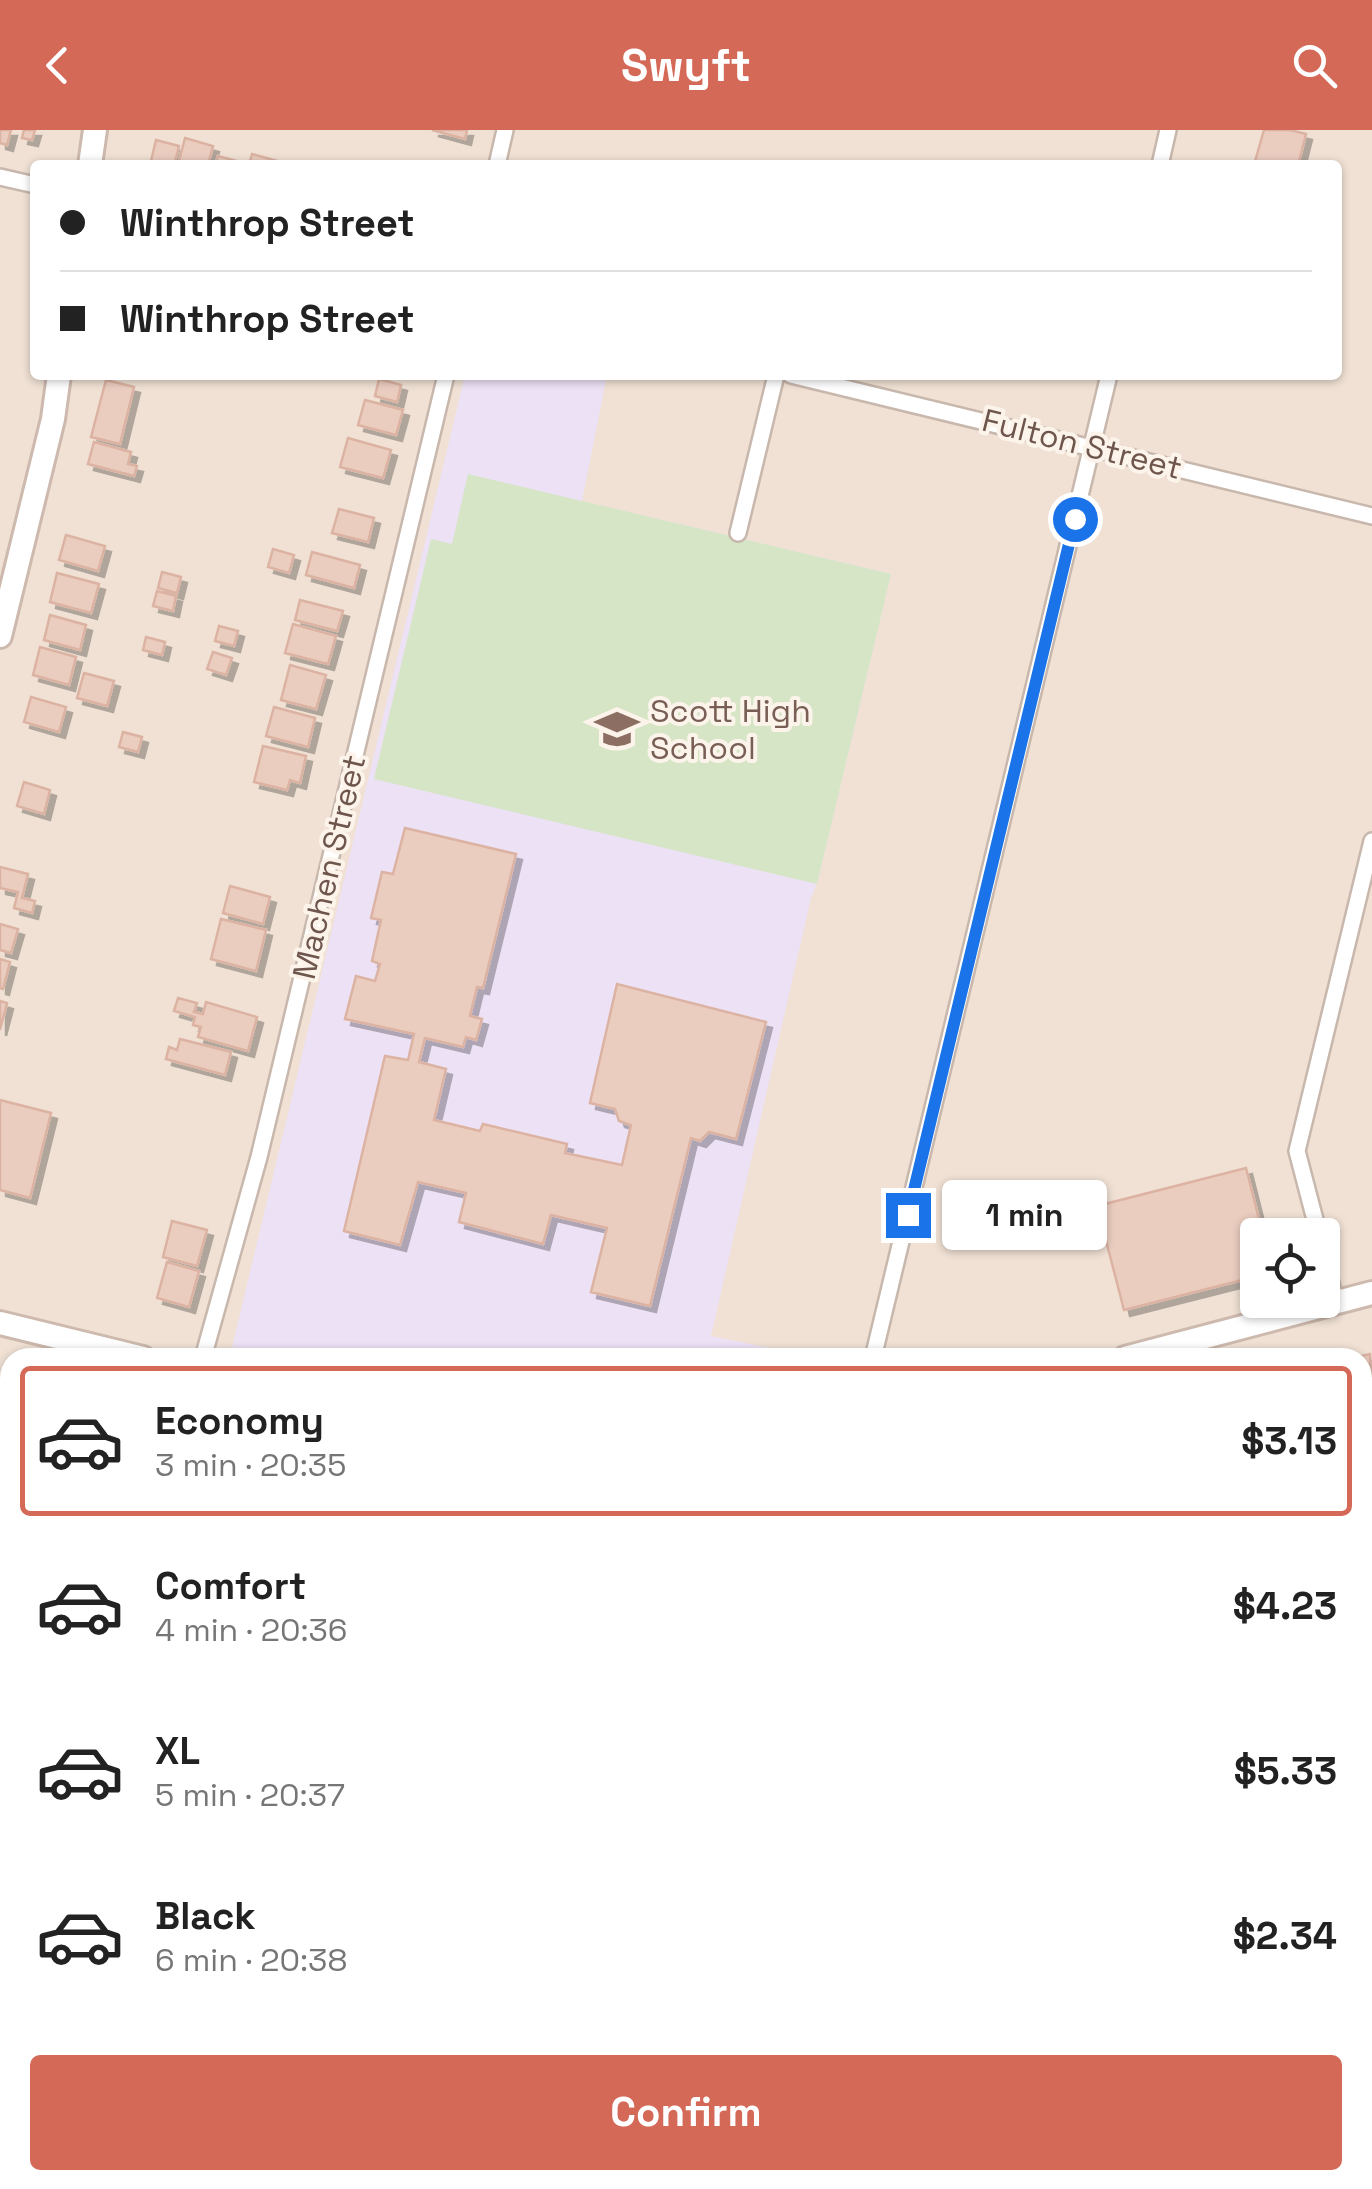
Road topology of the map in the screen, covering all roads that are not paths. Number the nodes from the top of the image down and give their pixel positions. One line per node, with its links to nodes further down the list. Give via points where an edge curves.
1 (96, 130): 4 (street)
2 (505, 130): 5 (street)
3 (1168, 130): 6 (street)
4 (91, 160)
5 (498, 160)
6 (1161, 160)
7 (0, 177): 8 (street)
8 (30, 185)
9 (58, 380): 17 (street)
10 (445, 380): 25 (street, Machen Street, via 259,1157)
11 (775, 380): 16 (street)
12 (812, 380): 14 (street, Fulton Street)
13 (1109, 380): 14 (street)
14 (1092, 446): 15 (street, Fulton Street); 26 (street)
15 (1372, 516)
16 (738, 533)
17 (0, 636)
18 (1372, 841): 19 (street, via 1297,1151)
19 (1315, 1218)
20 (1372, 1293): 21 (street)
21 (1340, 1301)
22 (1276, 1318): 27 (street)
23 (0, 1322): 24 (street)
24 (103, 1348)
25 (206, 1348)
26 (875, 1348)
27 (1163, 1348)

